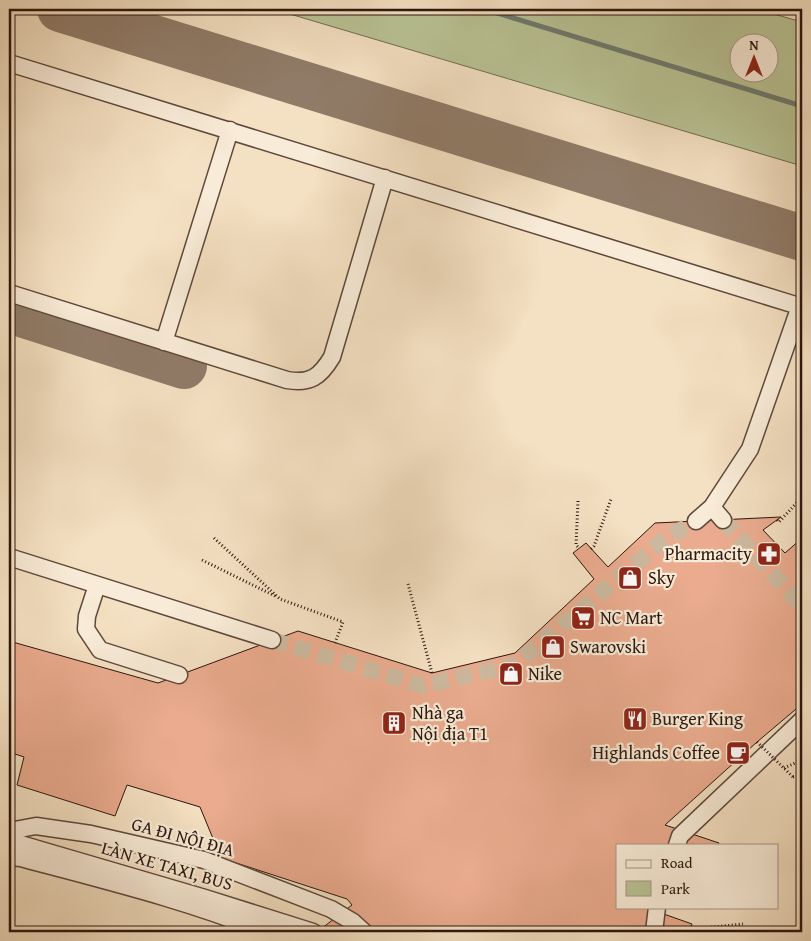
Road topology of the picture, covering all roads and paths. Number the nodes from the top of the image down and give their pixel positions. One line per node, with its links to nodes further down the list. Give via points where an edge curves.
1 (9, 63): 2 (lane)
2 (230, 130): 3 (lane); 6 (lane)
3 (385, 178): 5 (lane); 6 (lane, via 332,357 325,370 313,379 301,382 287,380)
4 (9, 293): 6 (lane)
5 (801, 307): 10 (lane, via 750,449)
6 (164, 342)
7 (802, 497): 12 (path, via 779,522)
8 (610, 499): 16 (path)
9 (578, 501): 15 (path, via 576,546)
10 (712, 507): 11 (lane); 13 (lane)
11 (723, 520)
12 (777, 520)
13 (696, 521)
14 (214, 538): 21 (path)
15 (579, 548)
16 (591, 549)
17 (9, 557): 20 (lane)
18 (202, 560): 21 (path)
19 (408, 584): 24 (path)
20 (97, 585): 22 (lane); 25 (lane, via 86,629 100,650)
21 (280, 598): 23 (path, via 343,622)
22 (272, 640)
23 (335, 643)
24 (432, 673)
25 (179, 675)
26 (802, 720): 33 (lane, via 680,836)
27 (757, 742): 29 (path, bridge)
28 (802, 760): 29 (path)
29 (784, 768): 30 (path, bridge, via 794,777)
30 (802, 774)
31 (9, 831): 40 (lane, GA ĐI NỘI ĐỊA, via 36,826 91,834 204,860 331,909)
32 (9, 839): 39 (lane, LÀN XE TAXI, BUS)
33 (677, 844)
34 (9, 857): 38 (lane, via 182,902)
35 (658, 908): 41 (lane)
36 (744, 924): 37 (path)
37 (684, 930)
38 (264, 932)
39 (313, 932)
40 (364, 932)
41 (654, 932)

